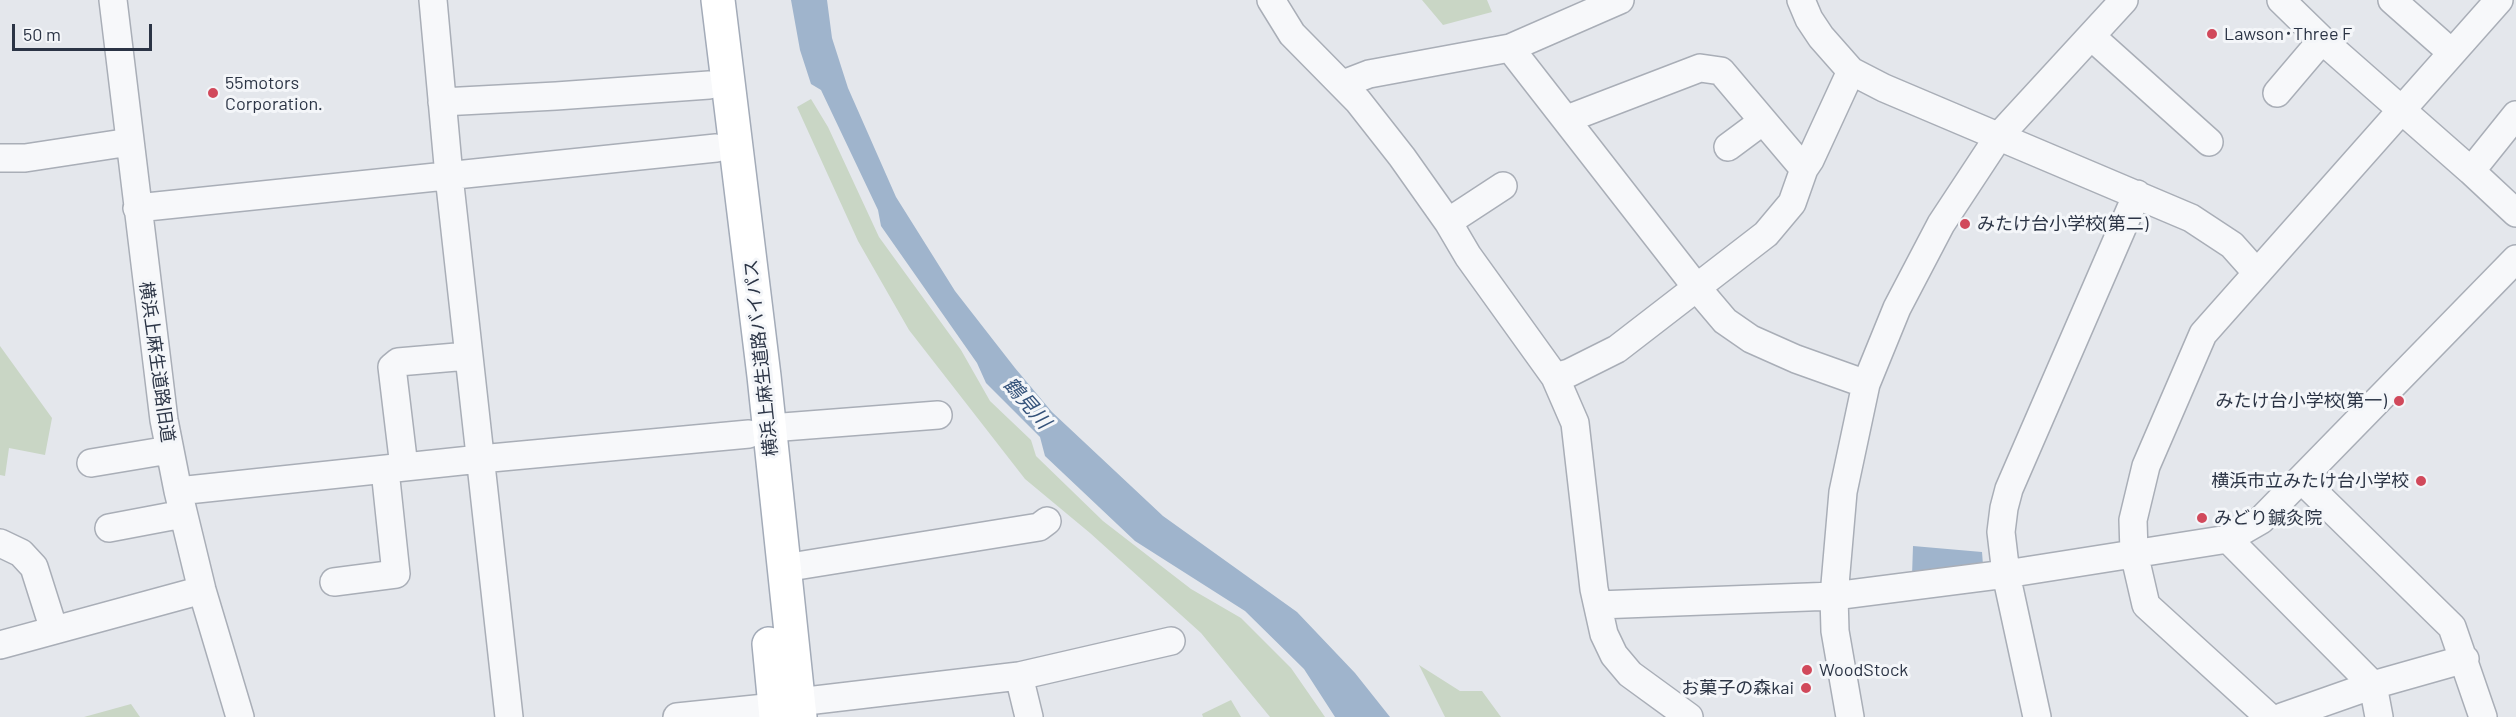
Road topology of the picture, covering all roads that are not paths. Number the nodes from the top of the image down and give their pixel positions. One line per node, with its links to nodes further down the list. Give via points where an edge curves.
1 (113, 0): 26 (street, 横浜上麻生道路旧道)
2 (433, 0): 20 (street)
3 (697, 0): 18 (main road, 横浜上麻生道路バイパス)
4 (718, 0): 46 (main road, 横浜上麻生道路バイパス)
5 (1271, 0): 17 (street, via 1292,34)
6 (1620, 0): 14 (street)
7 (1801, 0): 16 (street, via 1821,37)
8 (2124, 0): 12 (street)
9 (2282, 0): 13 (street)
10 (2392, 0): 15 (street)
11 (2499, 0): 15 (street)
12 (2092, 37): 25 (street); 27 (street)
13 (2322, 40): 19 (street); 21 (street)
14 (1510, 48): 17 (street, via 1369,74); 23 (street)
15 (2452, 53): 21 (street)
16 (1851, 70): 25 (street); 31 (street)
17 (1343, 84): 38 (street)
18 (709, 85): 20 (street); 29 (main road, 横浜上麻生道路バイパス)
19 (2277, 93)
20 (442, 102): 33 (street)
21 (2402, 111): 32 (street); 40 (street)
22 (2516, 116): 32 (street)
23 (1567, 119): 24 (street, via 1700,68 1720,71); 41 (street)
24 (1763, 121): 28 (street); 31 (street)
25 (1999, 136): 35 (street); 44 (street, via 1941,224 1897,308)
26 (130, 142): 30 (street, via 25,158); 36 (street, 横浜上麻生道路旧道)
27 (2209, 142)
28 (1728, 147)
29 (716, 148): 33 (street); 46 (main road, 横浜上麻生道路バイパス)
30 (0, 158)
31 (1804, 169): 41 (street, via 1792,203 1766,234)
32 (2471, 171): 37 (street)
33 (449, 176): 36 (street); 42 (street)
34 (1503, 186): 38 (street)
35 (2137, 194): 40 (street, via 2192,218 2232,245); 59 (street, via 2009,489 2001,532)
36 (137, 208): 47 (street, 横浜上麻生道路旧道)
37 (2516, 213)
38 (1448, 222): 43 (street)
39 (2516, 260): 51 (street)
40 (2257, 273): 57 (street, via 2204,334 2146,466 2133,520)
41 (1697, 288): 43 (street, via 1617,349); 44 (street, via 1725,321 1751,339)
42 (468, 356): 48 (street); 50 (street, via 398,362 392,367)
43 (1555, 377): 63 (street, via 1575,423)
44 (1866, 384): 62 (street, via 1843,492)
45 (938, 415): 46 (street)
46 (759, 431): 48 (street); 58 (main road, 横浜上麻生道路バイパス); 70 (main road, 横浜上麻生道路バイパス)
47 (169, 450): 49 (street); 52 (street, 横浜上麻生道路旧道)
48 (480, 459): 50 (street); 72 (street)
49 (92, 463)
50 (394, 468): 52 (street); 60 (street, via 396,574)
51 (2302, 480): 55 (street, via 2261,520); 67 (street, via 2452,627)
52 (180, 503): 54 (street); 61 (street, 横浜上麻生道路旧道)
53 (1047, 521): 58 (street, via 1039,527)
54 (109, 528)
55 (2228, 539): 57 (street); 69 (street)
56 (0, 543): 64 (street, via 21,553 34,567)
57 (2134, 554): 59 (street); 78 (street, via 2146,605)
58 (784, 568): 70 (main road, 横浜上麻生道路バイパス)
59 (2006, 574): 62 (street); 77 (street)
60 (334, 582)
61 (202, 590): 64 (street); 71 (street, 横浜上麻生道路旧道)
62 (1834, 596): 63 (street); 76 (street, via 1835,631)
63 (1598, 605): 75 (street, via 1604,634 1614,655 1630,674)
64 (54, 630): 66 (street)
65 (1171, 641): 68 (street)
66 (0, 645)
67 (2465, 659): 69 (street); 81 (street)
68 (1019, 676): 70 (street); 74 (street)
69 (2373, 685): 79 (street); 80 (street)
70 (787, 711): 73 (street)
71 (240, 717)
72 (509, 717)
73 (677, 717)
74 (1029, 717)
75 (1689, 717)
76 (1850, 717)
77 (2037, 717)
78 (2269, 717)
79 (2282, 717)
80 (2379, 717)
81 (2483, 717)

